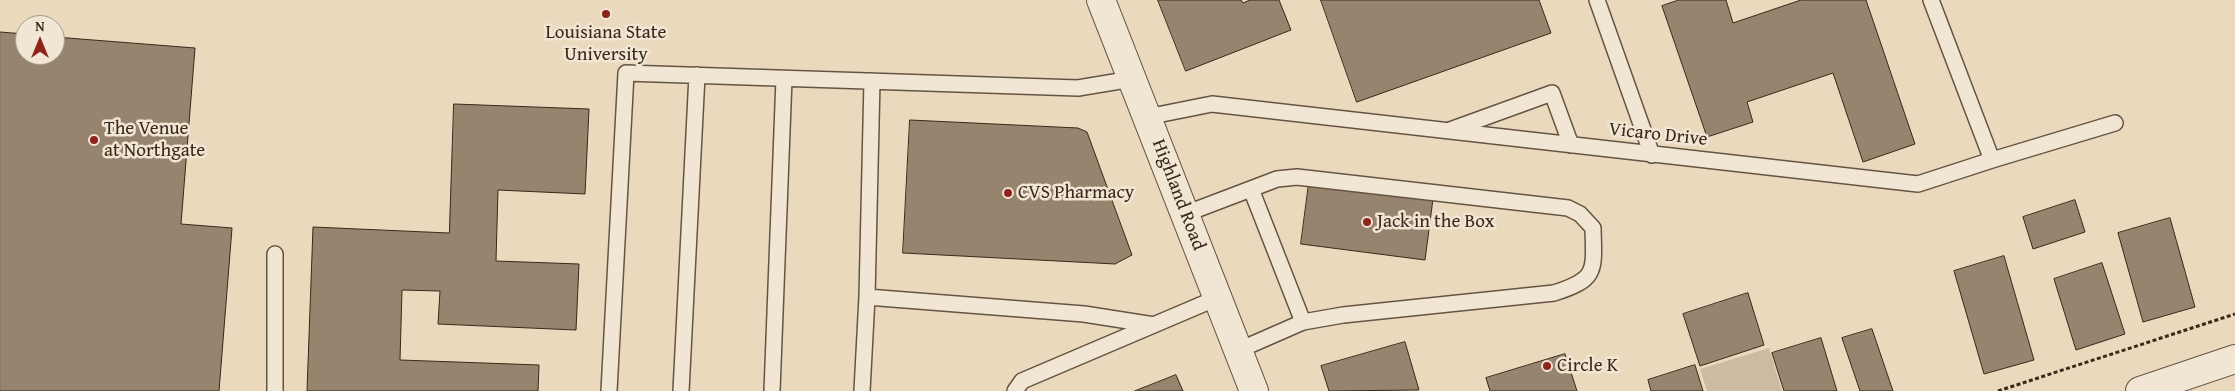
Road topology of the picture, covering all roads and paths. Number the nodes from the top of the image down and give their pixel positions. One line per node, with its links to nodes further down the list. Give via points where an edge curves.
1 (1101, 0): 6 (street, Highland Road)
2 (1597, 0): 12 (lane)
3 (1931, 0): 13 (lane)
4 (697, 76): 5 (lane); 25 (lane, via 626,73); 26 (lane)
5 (784, 78): 7 (lane); 27 (lane)
6 (1132, 78): 7 (lane, via 1078,88); 8 (street, Highland Road)
7 (872, 81): 17 (lane)
8 (1147, 116): 10 (lane, Vicaro Drive, via 1212,104); 15 (street, Highland Road)
9 (2115, 123): 13 (lane, Vicaro Drive)
10 (1447, 131): 11 (lane, Vicaro Drive); 11 (lane, via 1552,93)
11 (1571, 145): 12 (lane, Vicaro Drive)
12 (1652, 154): 13 (lane, Vicaro Drive, via 1918,184)
13 (1992, 160)
14 (1251, 189): 15 (lane); 20 (lane); 20 (lane, via 1277,179 1297,177 1345,182 1568,208 1580,214 1593,228 1594,262 1589,277 1554,293)
15 (1185, 214): 18 (street, Highland Road)
16 (275, 254): 24 (lane)
17 (867, 297): 21 (lane, via 1084,314); 28 (lane)
18 (1217, 298): 21 (lane); 22 (street, Highland Road)
19 (2235, 314): 31 (path)
20 (1303, 322): 22 (lane)
21 (1154, 325): 29 (lane, via 1022,381)
22 (1239, 350): 30 (street, Highland Road)
23 (2235, 359): 32 (street)
24 (275, 391)
25 (608, 391)
26 (681, 391)
27 (772, 391)
28 (862, 391)
29 (1015, 391)
30 (1254, 391)
31 (1998, 391)
32 (2140, 391)

